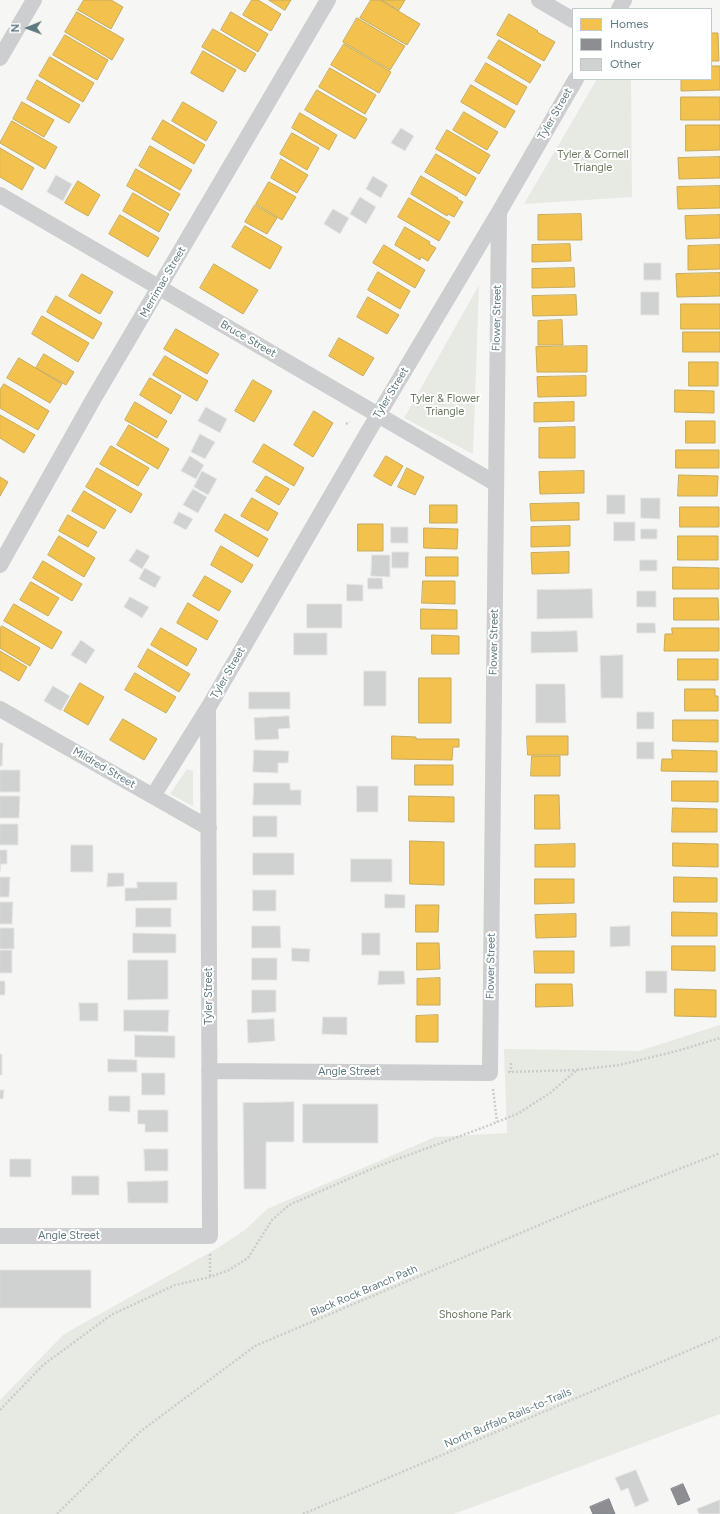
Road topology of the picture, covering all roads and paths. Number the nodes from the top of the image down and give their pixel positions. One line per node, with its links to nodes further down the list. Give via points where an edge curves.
1 (34, 0): 5 (street)
2 (328, 0): 9 (street, Merrimac Street)
3 (539, 0): 4 (street)
4 (572, 19)
5 (0, 58)
6 (575, 80): 8 (street, Tyler Street)
7 (0, 195): 9 (street, Bruce Street)
8 (499, 212): 10 (street, Tyler Street); 13 (street, Flower Street)
9 (159, 288): 10 (street, Bruce Street); 14 (street, Merrimac Street)
10 (378, 415): 13 (street, Bruce Street); 15 (street, Tyler Street)
11 (350, 422): 12 (path)
12 (346, 424)
13 (495, 482): 24 (street, Flower Street)
14 (0, 565)
15 (208, 708): 17 (street, Tyler Street); 18 (street, Tyler Street)
16 (0, 709): 17 (street, Mildred Street)
17 (153, 796): 18 (street, Mildred Street)
18 (209, 828): 22 (street, Tyler Street)
19 (720, 1038): 21 (path, via 619,1065)
20 (511, 1063): 23 (path)
21 (577, 1070): 23 (path); 25 (path, via 544,1097 519,1113)
22 (209, 1071): 24 (street, Angle Street); 28 (street, Tyler Street)
23 (511, 1072): 24 (path)
24 (491, 1080): 25 (path)
25 (497, 1122): 30 (path, via 376,1167 289,1205 272,1220 248,1258 230,1270)
26 (720, 1153): 33 (path, Black Rock Branch Path, via 576,1209 255,1346 141,1431)
27 (0, 1236): 28 (street, Angle Street)
28 (210, 1236)
29 (210, 1254): 30 (path)
30 (210, 1277): 32 (path, via 175,1285 111,1315 43,1365)
31 (720, 1337): 34 (path, North Buffalo Rails-to-Trails)
32 (0, 1410)
33 (57, 1514)
34 (303, 1514)

